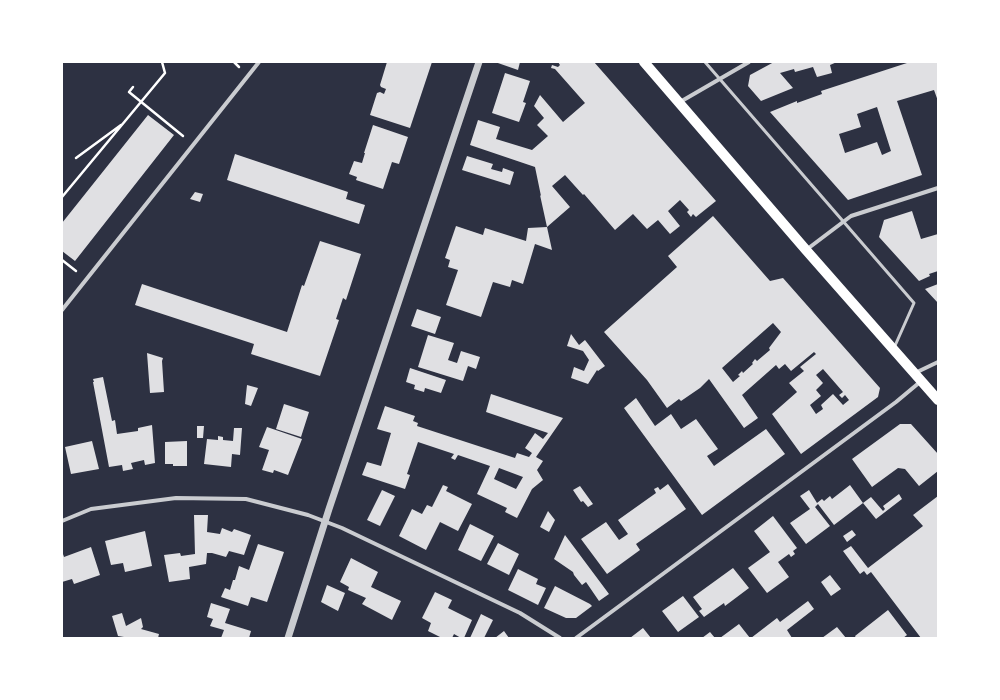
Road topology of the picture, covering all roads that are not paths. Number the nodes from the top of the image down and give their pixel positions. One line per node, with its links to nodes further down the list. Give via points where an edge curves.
1 (259, 62): 11 (street)
2 (479, 62): 17 (street)
3 (644, 62): 7 (main road)
4 (705, 62): 6 (lane)
5 (748, 62): 6 (street)
6 (720, 78): 7 (street); 9 (lane)
7 (680, 103): 10 (main road)
8 (938, 188): 9 (street, via 851,216)
9 (843, 221): 10 (street); 12 (lane, via 914,303)
10 (806, 250): 12 (main road)
11 (62, 310)
12 (894, 350): 14 (main road)
13 (938, 362): 14 (street)
14 (918, 378): 15 (main road); 20 (street, via 889,407)
15 (938, 400)
16 (62, 520): 17 (street, via 91,509 176,498 246,499 308,515)
17 (324, 522): 18 (street); 19 (street, via 342,528 520,613)
18 (288, 638)
19 (560, 638)
20 (576, 638)

